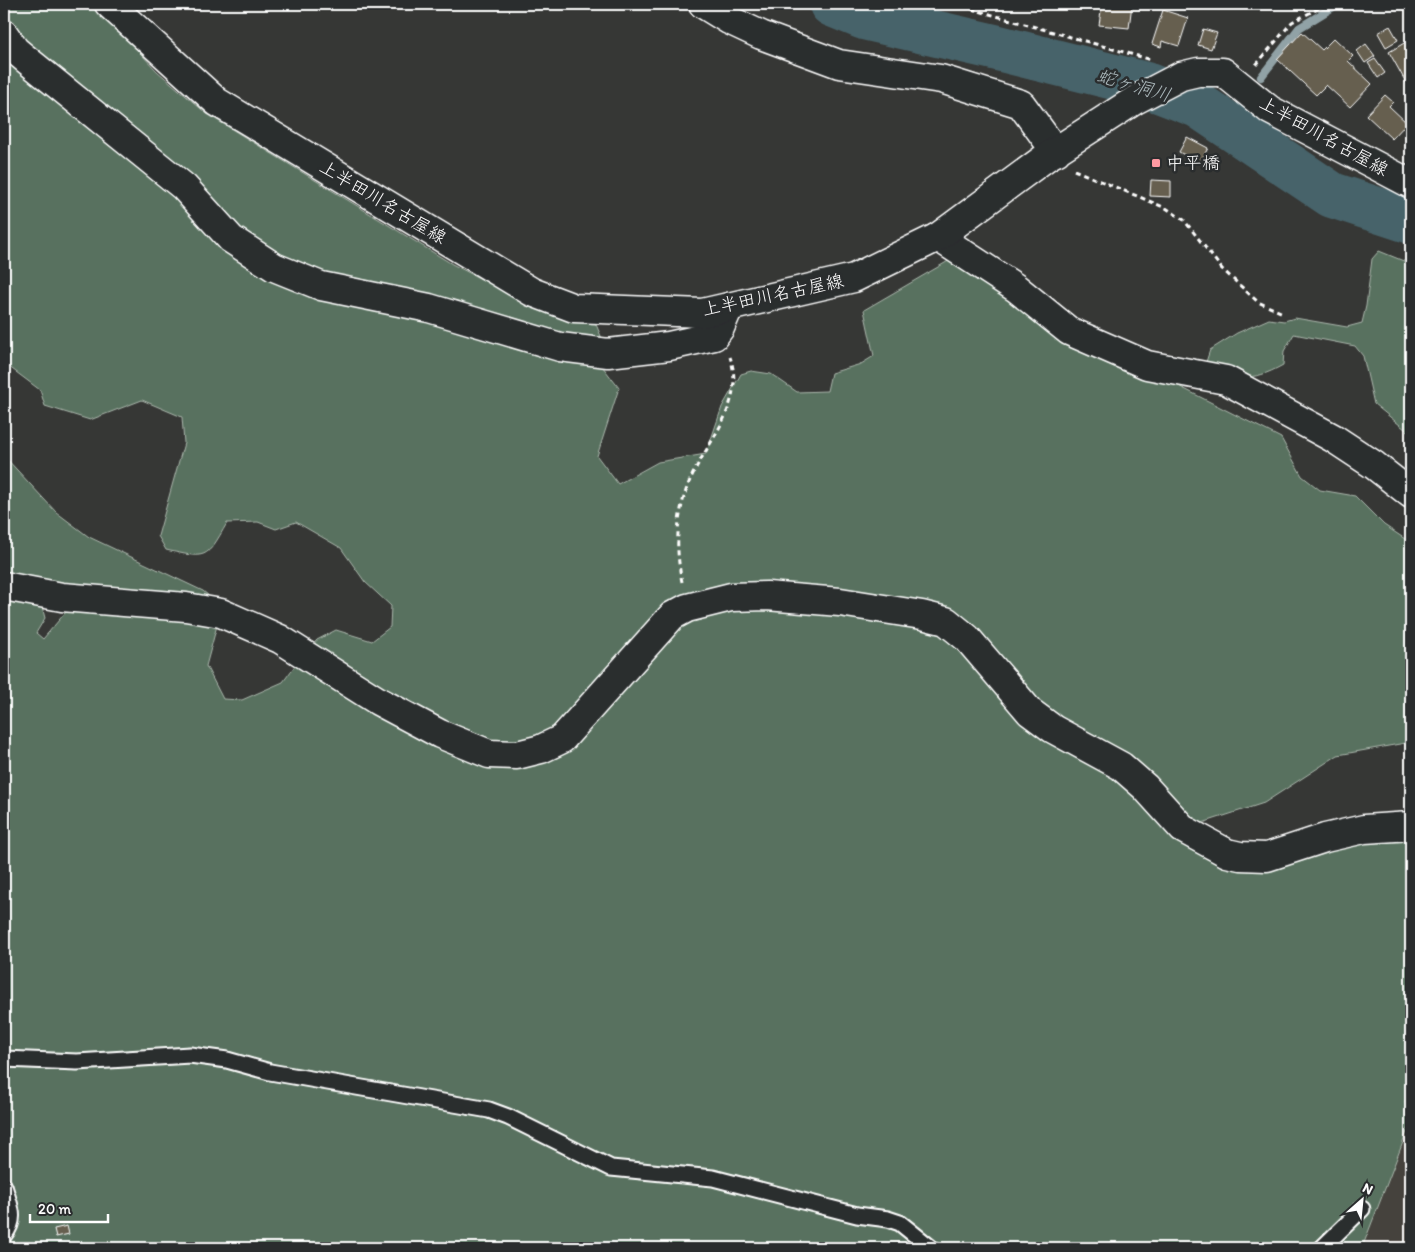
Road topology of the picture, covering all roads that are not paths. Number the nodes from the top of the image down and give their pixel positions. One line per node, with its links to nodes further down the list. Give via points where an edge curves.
1 (111, 4): 7 (street, 上半田川名古屋線, via 217,102 532,292 574,308 702,313)
2 (703, 4): 4 (street, via 761,35 839,64 941,79 1021,104)
3 (4, 34): 7 (street, via 15,50 184,187 231,239 282,270 320,286 429,308 560,347 608,353 669,346 714,336)
4 (1051, 155): 5 (street, 上半田川名古屋線, via 1135,100 1181,76 1222,72 1270,110); 6 (street, 上半田川名古屋線)
5 (1411, 184)
6 (938, 237): 7 (street, 上半田川名古屋線, via 854,278); 8 (street, via 1016,288 1069,331 1147,365 1226,380 1333,438)
7 (725, 317)
8 (1411, 494)
9 (4, 586): 10 (street, via 62,597 221,613 280,639 347,683 440,734 490,754 517,755 562,739 672,616 687,608 731,597 767,596 922,614 946,621 967,638 1030,712 1053,729 1121,766 1183,829 1226,853 1267,857 1364,829)
10 (1411, 826)
11 (4, 1059): 15 (lane, via 77,1062 190,1055 488,1110 508,1116 611,1168 713,1178 857,1215 888,1219 900,1223)
12 (4, 1186): 14 (lane, via 12,1218 11,1226)
13 (1362, 1209): 16 (lane)
14 (4, 1234)
15 (931, 1248)
16 (1322, 1248)

